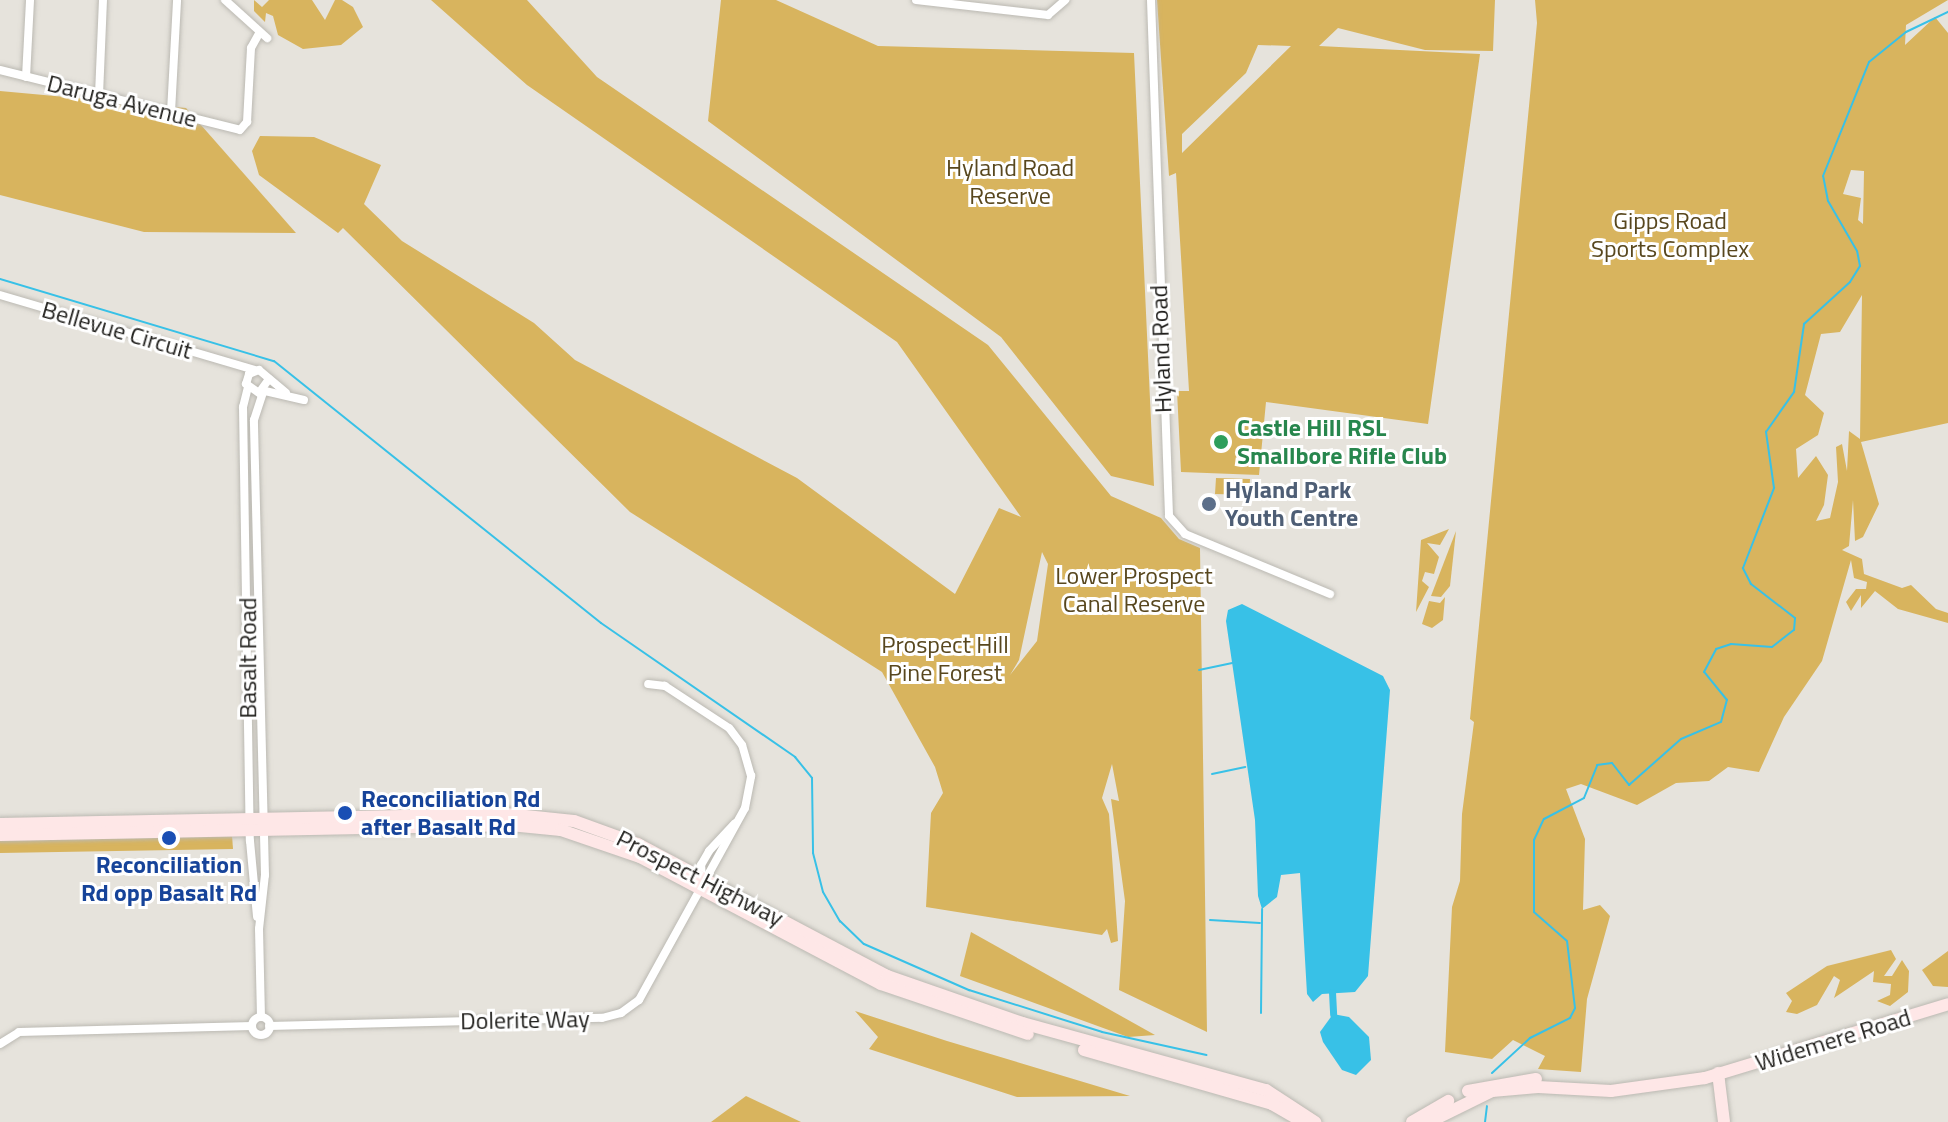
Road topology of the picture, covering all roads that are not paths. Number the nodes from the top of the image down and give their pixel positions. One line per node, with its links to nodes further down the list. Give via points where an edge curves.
1 (30, 0): 9 (street)
2 (103, 0): 10 (street)
3 (177, 0): 11 (street)
4 (916, 0): 5 (street, via 1048,15)
5 (1065, 0)
6 (1151, 0): 20 (street, Hyland Road, via 1169,516 1185,534)
7 (230, 2): 11 (street, Daruga Avenue, via 263,35 251,48 243,129)
8 (0, 70): 9 (street, Daruga Avenue)
9 (26, 77): 10 (street, Daruga Avenue)
10 (99, 95): 11 (street, Daruga Avenue)
11 (171, 112)
12 (0, 295): 13 (street, Bellevue Circuit)
13 (234, 367): 14 (street, Bellevue Circuit); 16 (street)
14 (255, 370): 15 (street); 16 (street)
15 (269, 379): 17 (street, Basalt Road); 18 (street)
16 (247, 386): 17 (street); 21 (street, Basalt Road, via 243,407)
17 (264, 391): 18 (street); 21 (street, Basalt Road, via 254,420)
18 (286, 393): 19 (street)
19 (304, 400)
20 (1330, 594)
21 (254, 664): 24 (street, Basalt Road)
22 (648, 684): 26 (street, Dolerite Way, via 665,686 718,719 742,745 749,762 751,793 701,865)
23 (0, 824): 24 (main road, Prospect Highway)
24 (257, 824): 25 (main road, Prospect Highway); 26 (main road, Prospect Highway, via 550,817 622,836); 27 (street, Basalt Road); 27 (street, Basalt Road)
25 (0, 835)
26 (700, 883): 31 (street, Dolerite Way, via 639,1000 621,1013); 35 (main road, Prospect Highway, via 922,1002 1272,1104); 36 (main road, Prospect Highway, via 928,993 1271,1092)
27 (259, 929): 29 (street, Basalt Road)
28 (1948, 1004): 33 (main road, Widemere Road)
29 (261, 1017): 30 (street); 31 (street)
30 (252, 1026): 31 (street, Dolerite Way, via 262,1034); 32 (street, via 19,1032)
31 (269, 1026)
32 (0, 1044)
33 (1718, 1073): 34 (main road, Widemere Road, via 1607,1083 1528,1082 1475,1093); 37 (main road)
34 (1426, 1117)
35 (1303, 1122)
36 (1315, 1122)
37 (1724, 1122)

